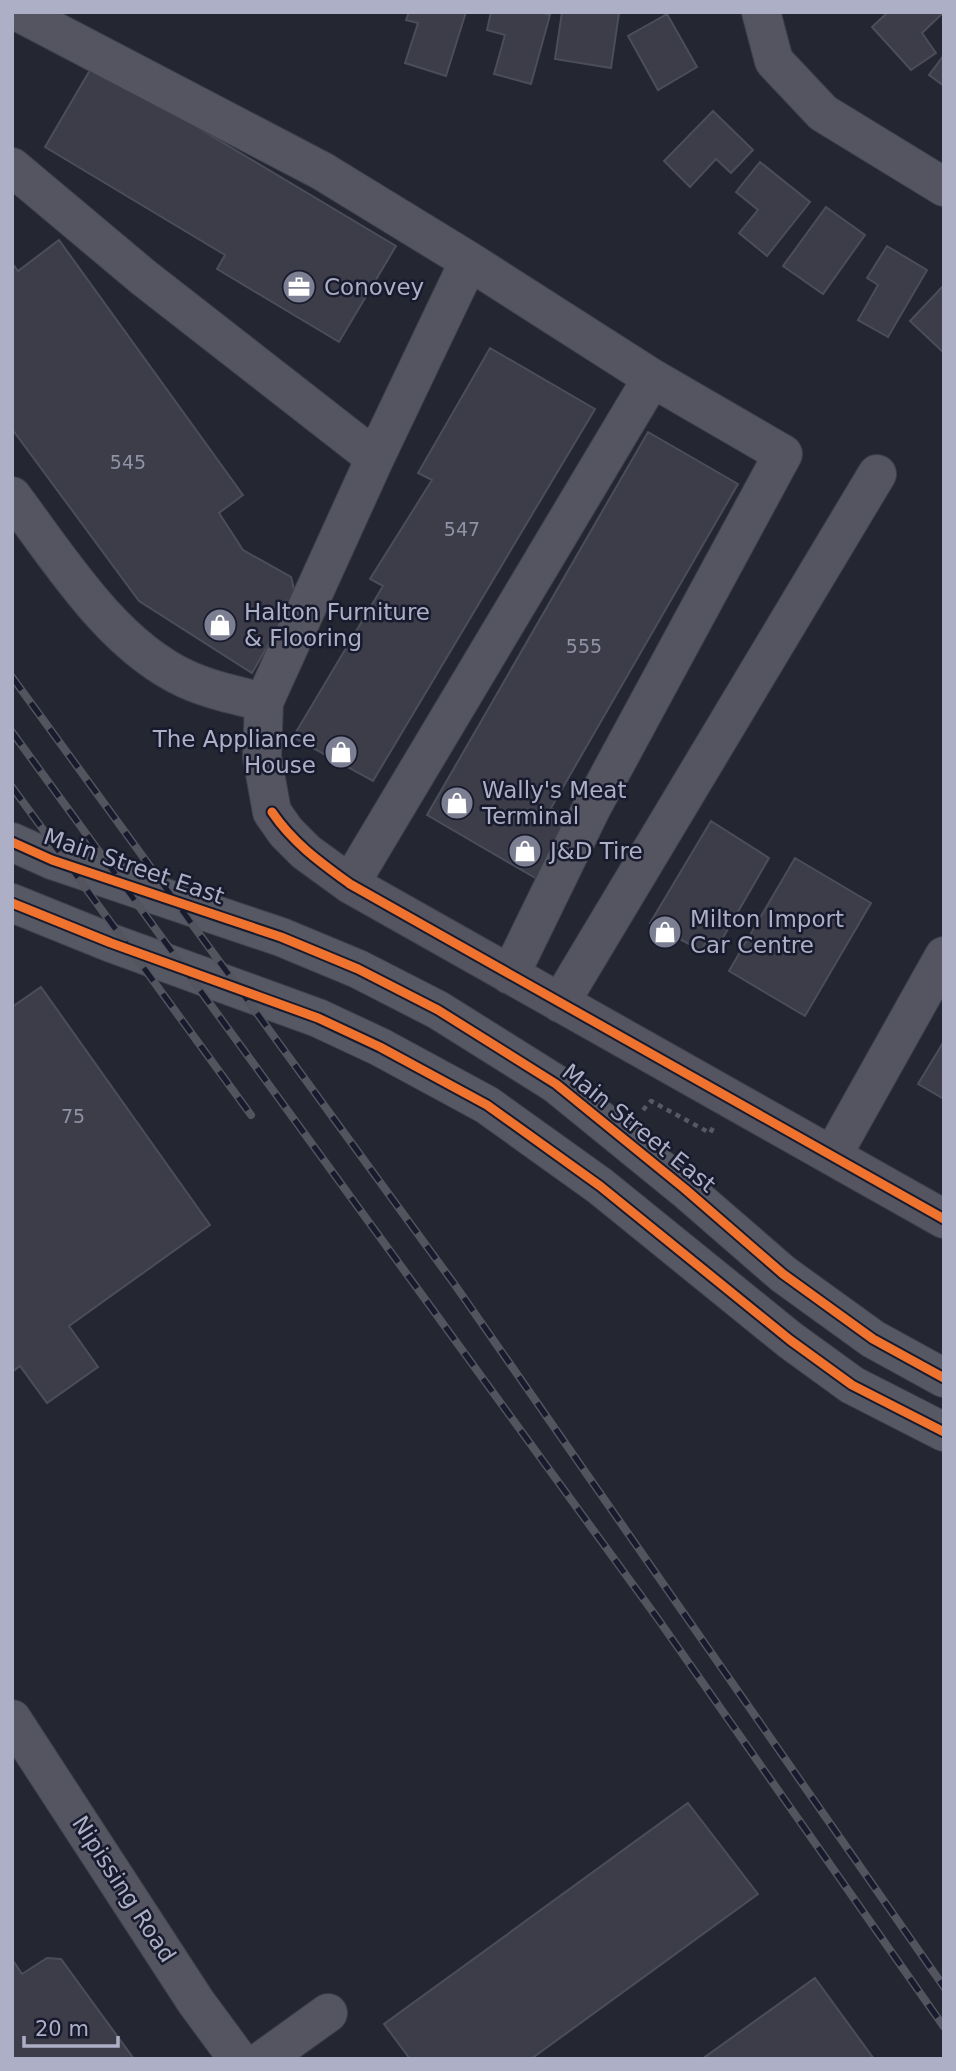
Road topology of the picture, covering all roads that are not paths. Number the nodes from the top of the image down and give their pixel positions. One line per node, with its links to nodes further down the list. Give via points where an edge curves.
1 (18, 12): 5 (street, via 322,171)
2 (761, 12): 4 (street, via 774,61 823,113)
3 (12, 167): 7 (street)
4 (944, 187)
5 (469, 261): 6 (street); 7 (street)
6 (652, 378): 12 (street); 15 (street, via 783,454 591,809)
7 (375, 458): 10 (street)
8 (877, 474): 16 (street)
9 (12, 496): 10 (street, via 96,607 148,656 186,679)
10 (264, 702): 12 (street, via 262,757 272,812 306,852)
11 (12, 842): 19 (main road, Main Street East, via 52,860 281,937 438,1010 556,1084 783,1274 873,1339)
12 (350, 884): 15 (street)
13 (12, 903): 20 (main road, via 318,1018 487,1105 600,1186 821,1362 852,1384)
14 (944, 956): 17 (street)
15 (510, 975): 16 (street)
16 (560, 1003): 17 (street)
17 (832, 1156): 18 (street)
18 (944, 1219)
19 (944, 1378)
20 (944, 1432)
21 (16, 1733): 23 (street, Nipissing Road)
22 (328, 2013): 24 (street)
23 (237, 2059)
24 (264, 2059)

